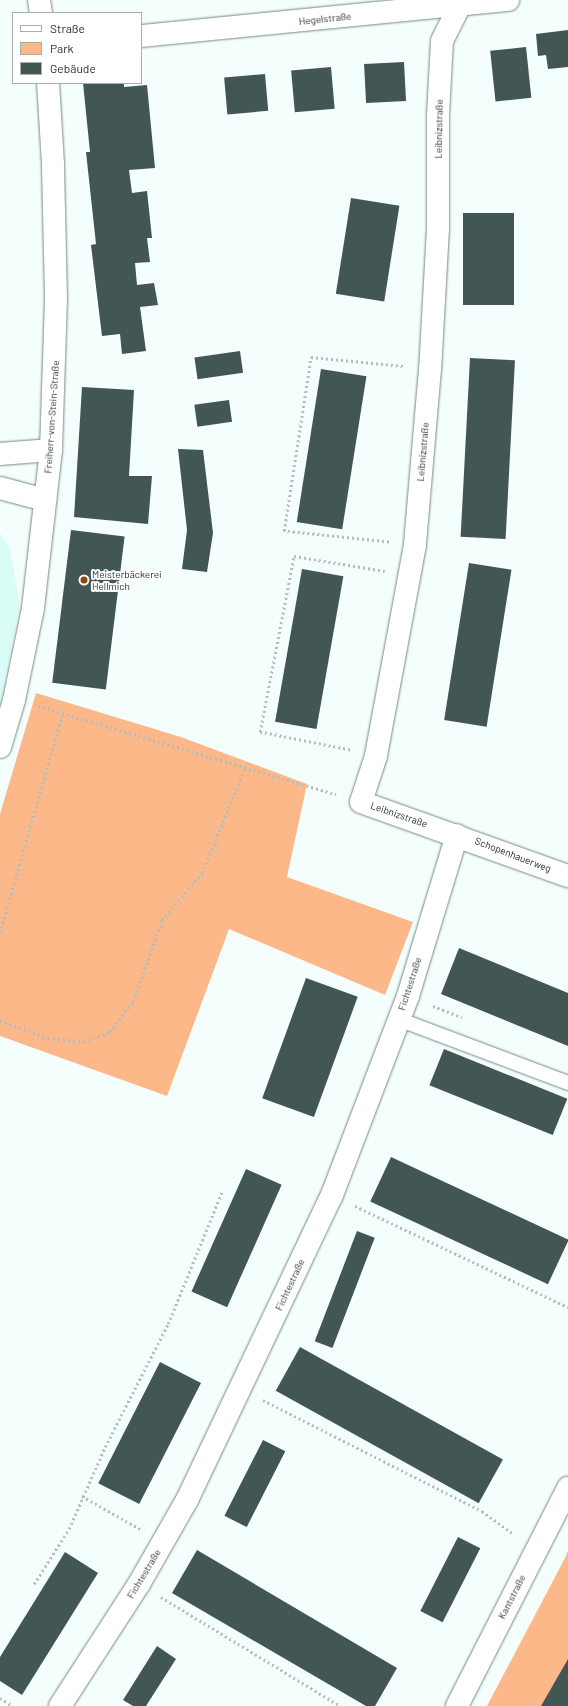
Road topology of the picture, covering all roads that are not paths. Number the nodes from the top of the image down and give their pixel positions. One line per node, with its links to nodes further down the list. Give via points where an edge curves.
1 (39, 0): 4 (street)
2 (508, 0): 3 (street, Hegelstraße)
3 (459, 3): 5 (street, Hegelstraße); 12 (street, Leibnizstraße, via 442,41 438,114 438,228 430,369 415,545 376,756 361,802)
4 (41, 12)
5 (142, 36)
6 (48, 84): 7 (street, Freiherr-von-Stein-Straße, via 53,164 56,306)
7 (51, 450): 8 (street); 10 (street, Freiherr-von-Stein-Straße)
8 (0, 454)
9 (0, 488): 10 (street)
10 (45, 500): 11 (street, Freiherr-von-Stein-Straße, via 32,608 14,700)
11 (0, 747)
12 (457, 835): 13 (street, Schopenhauerweg); 14 (street, Fichtestraße)
13 (568, 876)
14 (398, 1019): 15 (lane); 17 (street, Fichtestraße, via 332,1195 187,1500 139,1584)
15 (568, 1083)
16 (568, 1488): 18 (street, Kantstraße)
17 (60, 1706)
18 (457, 1706)

